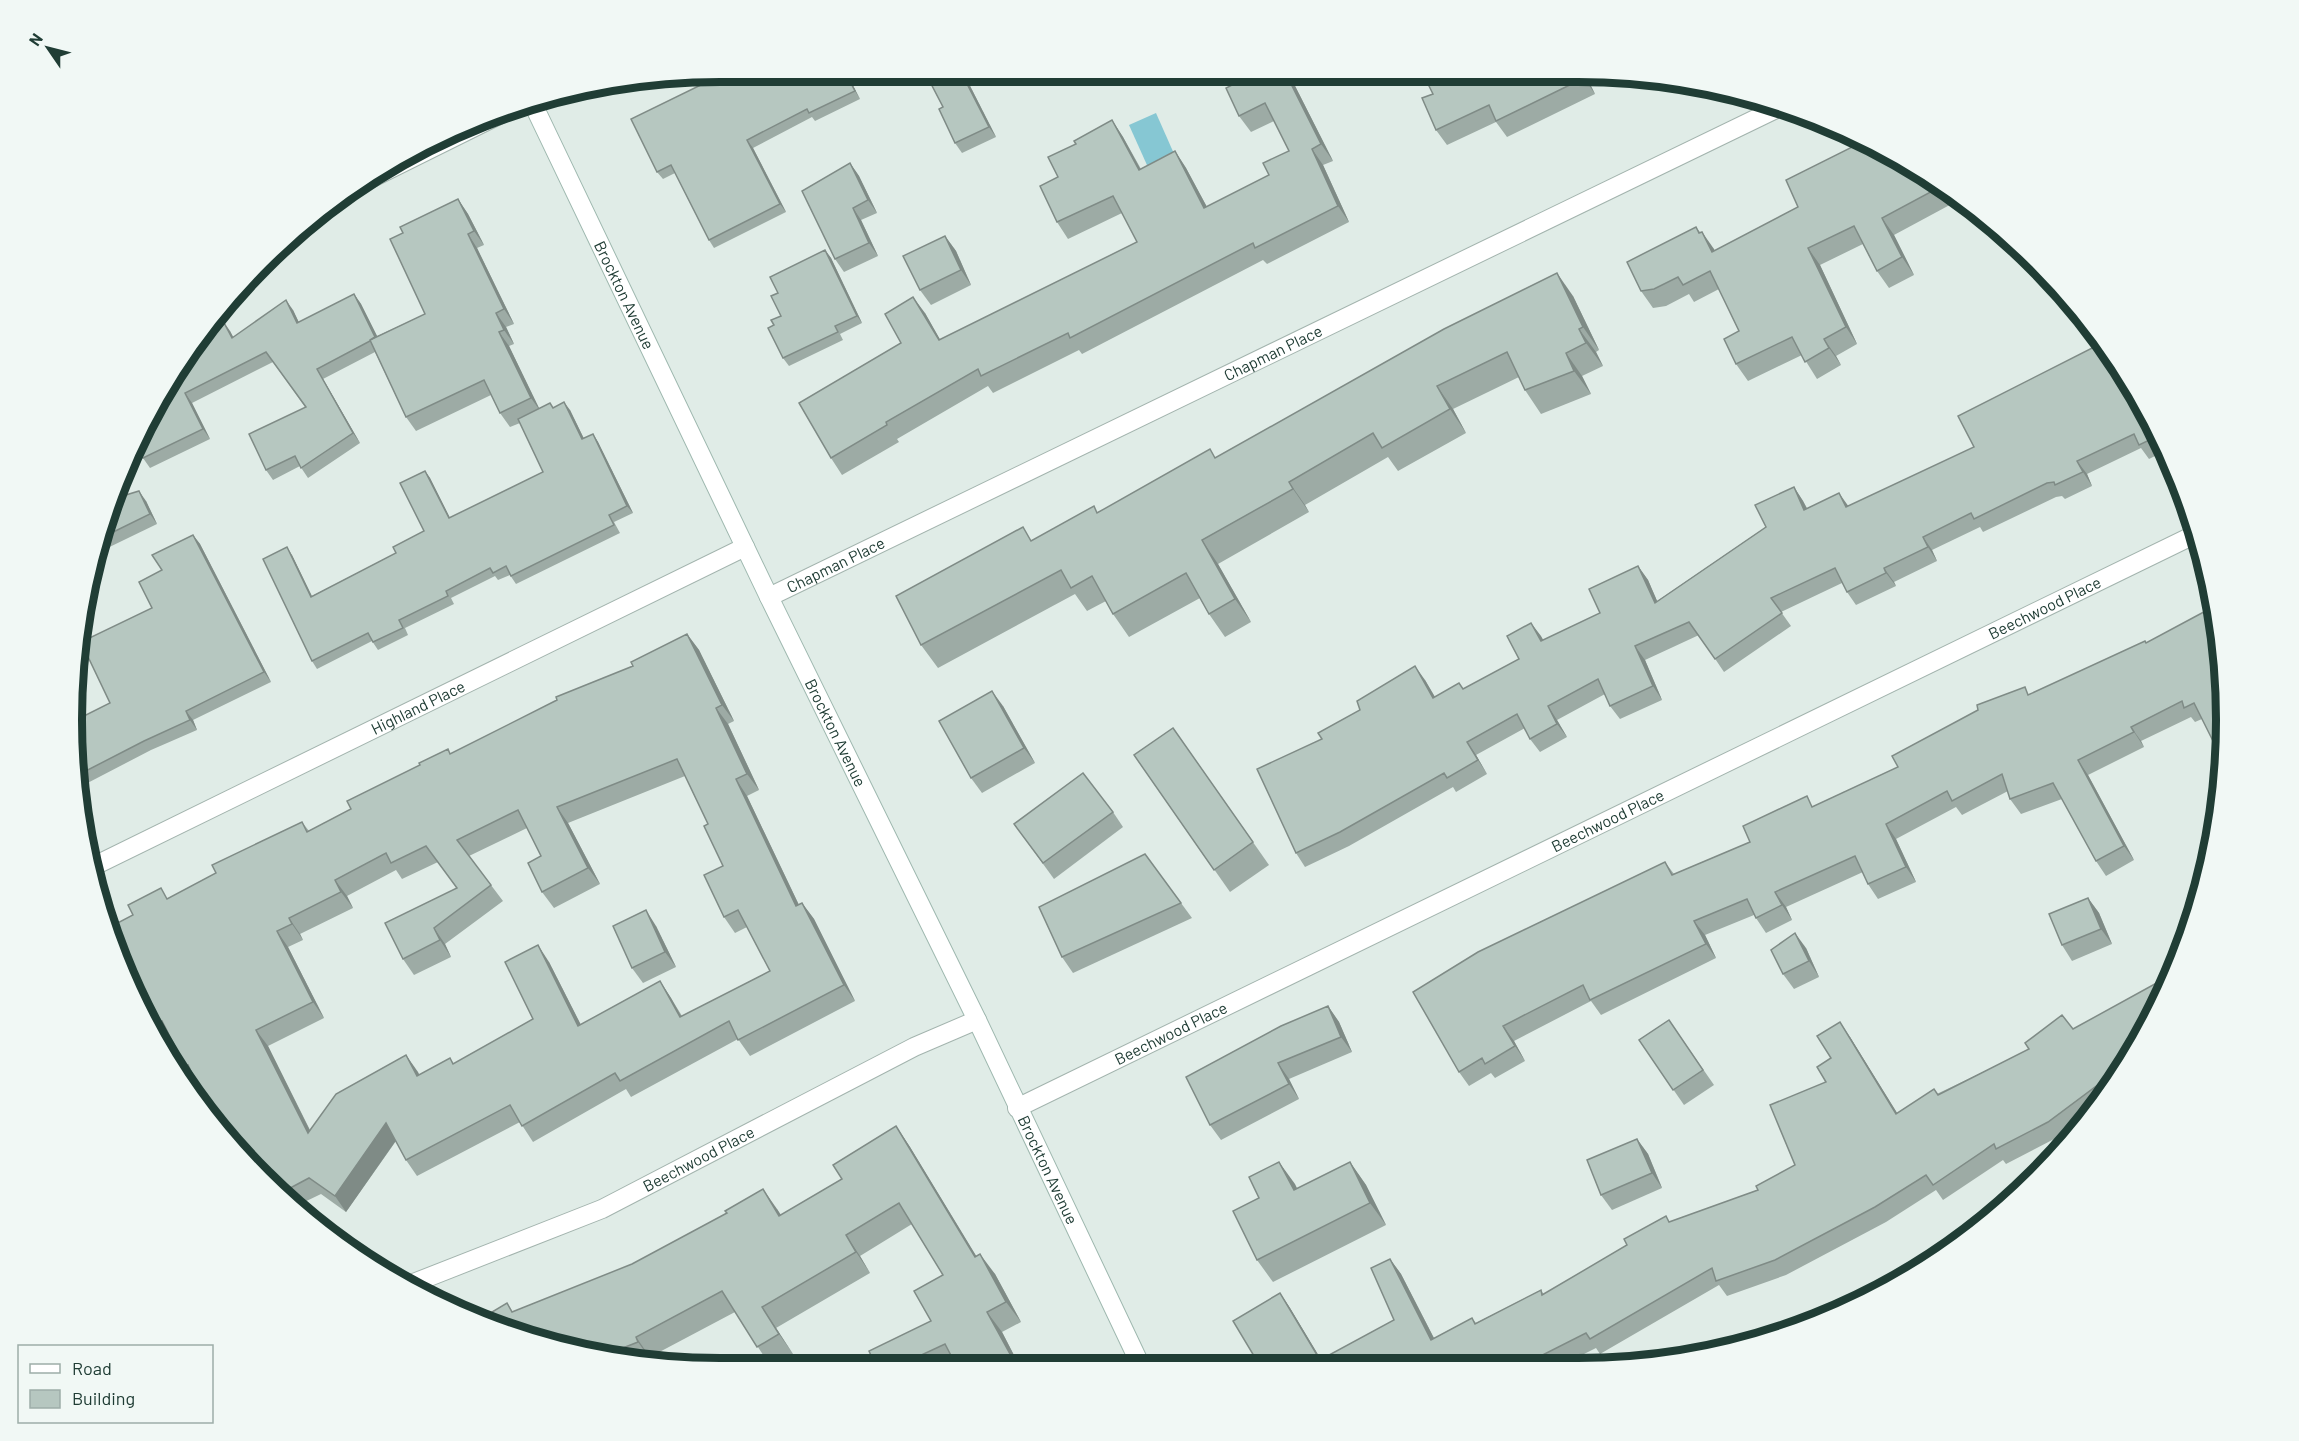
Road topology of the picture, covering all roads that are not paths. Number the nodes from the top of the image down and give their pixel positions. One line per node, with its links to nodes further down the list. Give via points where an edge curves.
1 (536, 110): 4 (street, Brockton Avenue)
2 (1770, 112): 5 (street, Chapman Place)
3 (2190, 537): 8 (street, Beechwood Place)
4 (745, 547): 5 (street, Brockton Avenue); 6 (street, Highland Place)
5 (769, 597): 7 (street, Brockton Avenue)
6 (99, 864)
7 (977, 1020): 8 (street, Brockton Avenue); 9 (street, Beechwood Place, via 920,1045 602,1209)
8 (1017, 1108): 10 (street, Brockton Avenue)
9 (417, 1282)
10 (1137, 1358)

